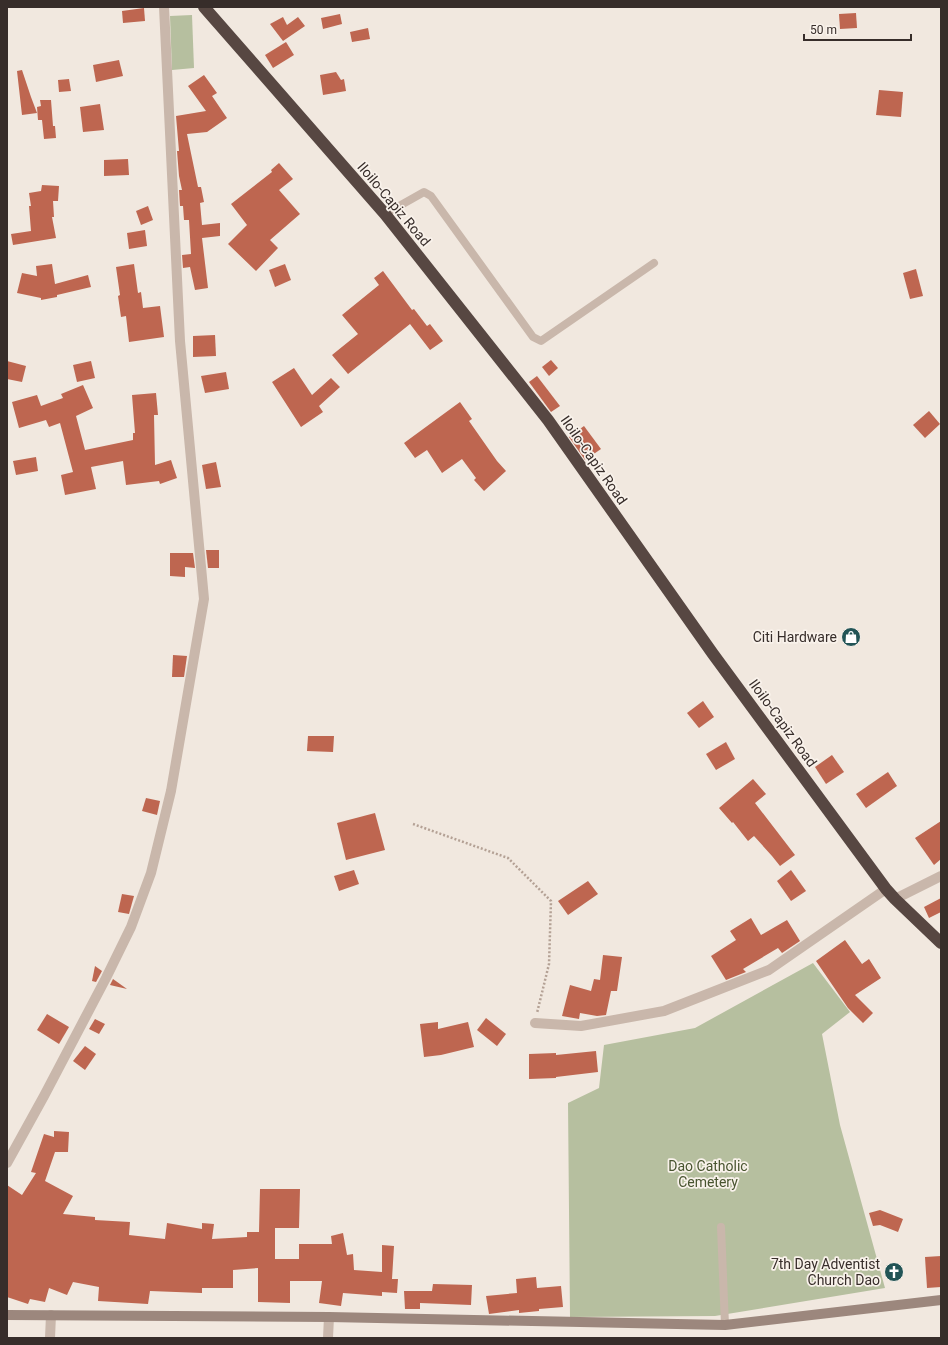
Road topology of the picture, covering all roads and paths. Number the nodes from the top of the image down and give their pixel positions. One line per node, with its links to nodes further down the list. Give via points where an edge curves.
1 (164, 7): 11 (street, via 180,341 204,598 171,791 151,873 131,927 106,978)
2 (204, 7): 3 (highway, Iloilo-Capiz Road)
3 (385, 214): 4 (lane, via 424,192 432,196 533,337 541,341); 7 (highway, Iloilo-Capiz Road, via 548,420 718,660)
4 (654, 263)
5 (412, 824): 10 (path, via 508,858 551,901 549,964)
6 (941, 876): 8 (street)
7 (886, 889): 8 (highway, Iloilo-Capiz Road); 10 (street, via 769,970 664,1011 581,1026)
8 (895, 899): 9 (highway, Iloilo-Capiz Road)
9 (941, 944)
10 (534, 1023)
11 (7, 1163)
12 (721, 1227): 17 (lane)
13 (941, 1300): 17 (street)
14 (7, 1315): 15 (street)
15 (52, 1315): 16 (street); 18 (street)
16 (329, 1317): 17 (street); 19 (street)
17 (725, 1325)
18 (50, 1338)
19 (328, 1338)

